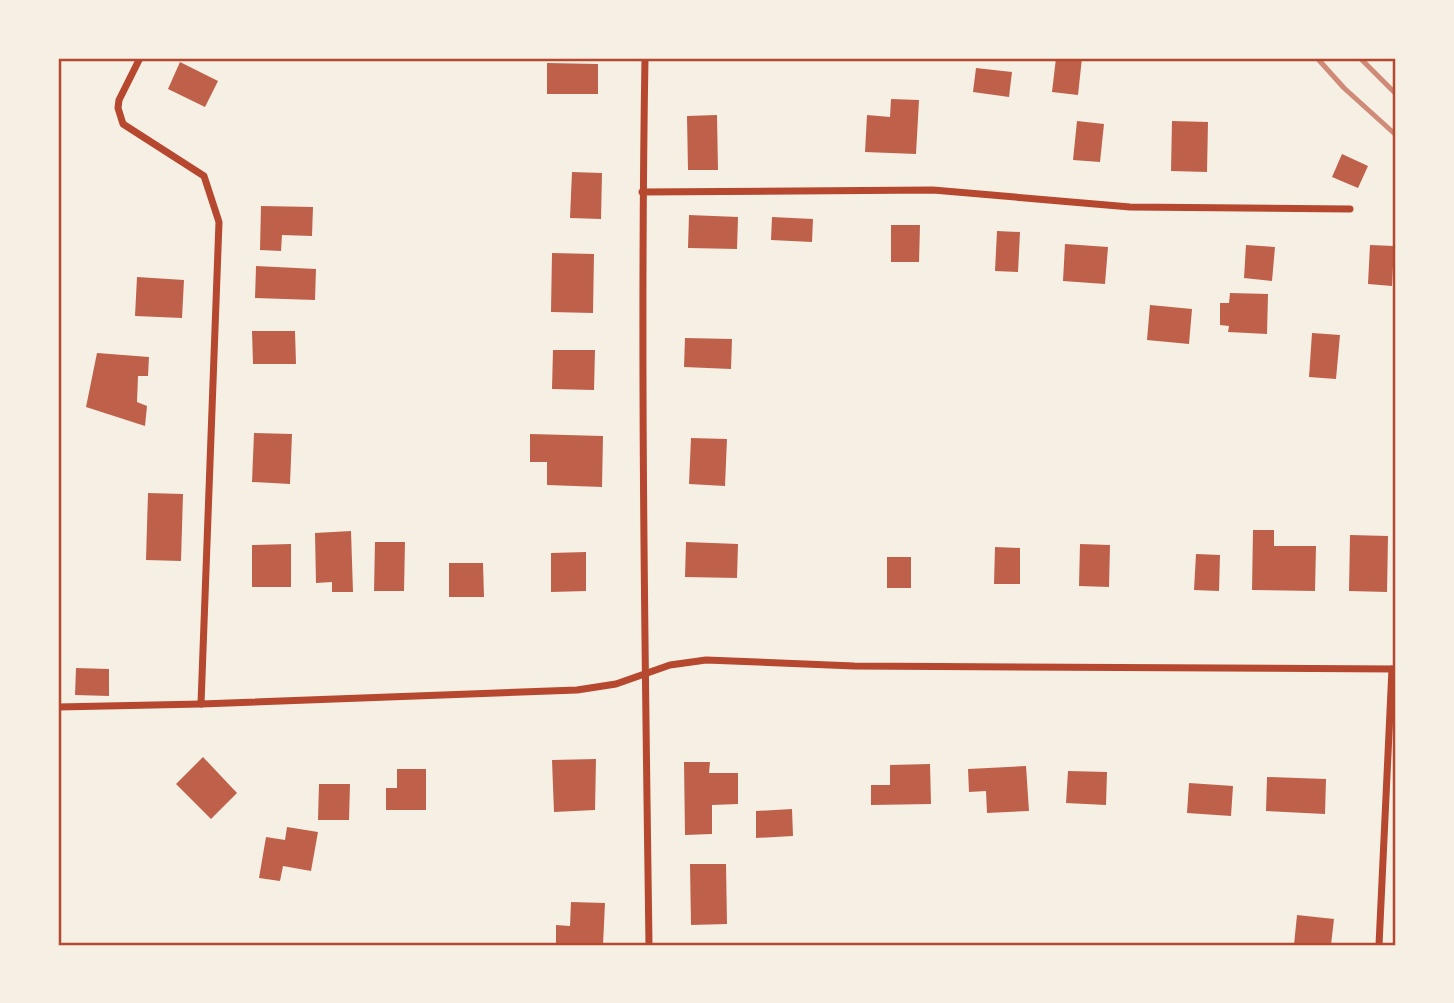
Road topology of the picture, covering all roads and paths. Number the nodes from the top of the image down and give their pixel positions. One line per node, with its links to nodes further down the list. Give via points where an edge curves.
1 (140, 58): 7 (street, via 118,100 123,124 204,176 219,222)
2 (645, 58): 3 (street)
3 (642, 192): 4 (street, via 933,190 1130,207); 6 (street)
4 (1349, 209)
5 (1394, 669): 6 (street, via 854,666 706,660 670,664); 10 (street)
6 (646, 674): 7 (street, via 577,690); 9 (street)
7 (201, 704): 8 (street)
8 (58, 707)
9 (649, 945)
10 (1380, 945)

